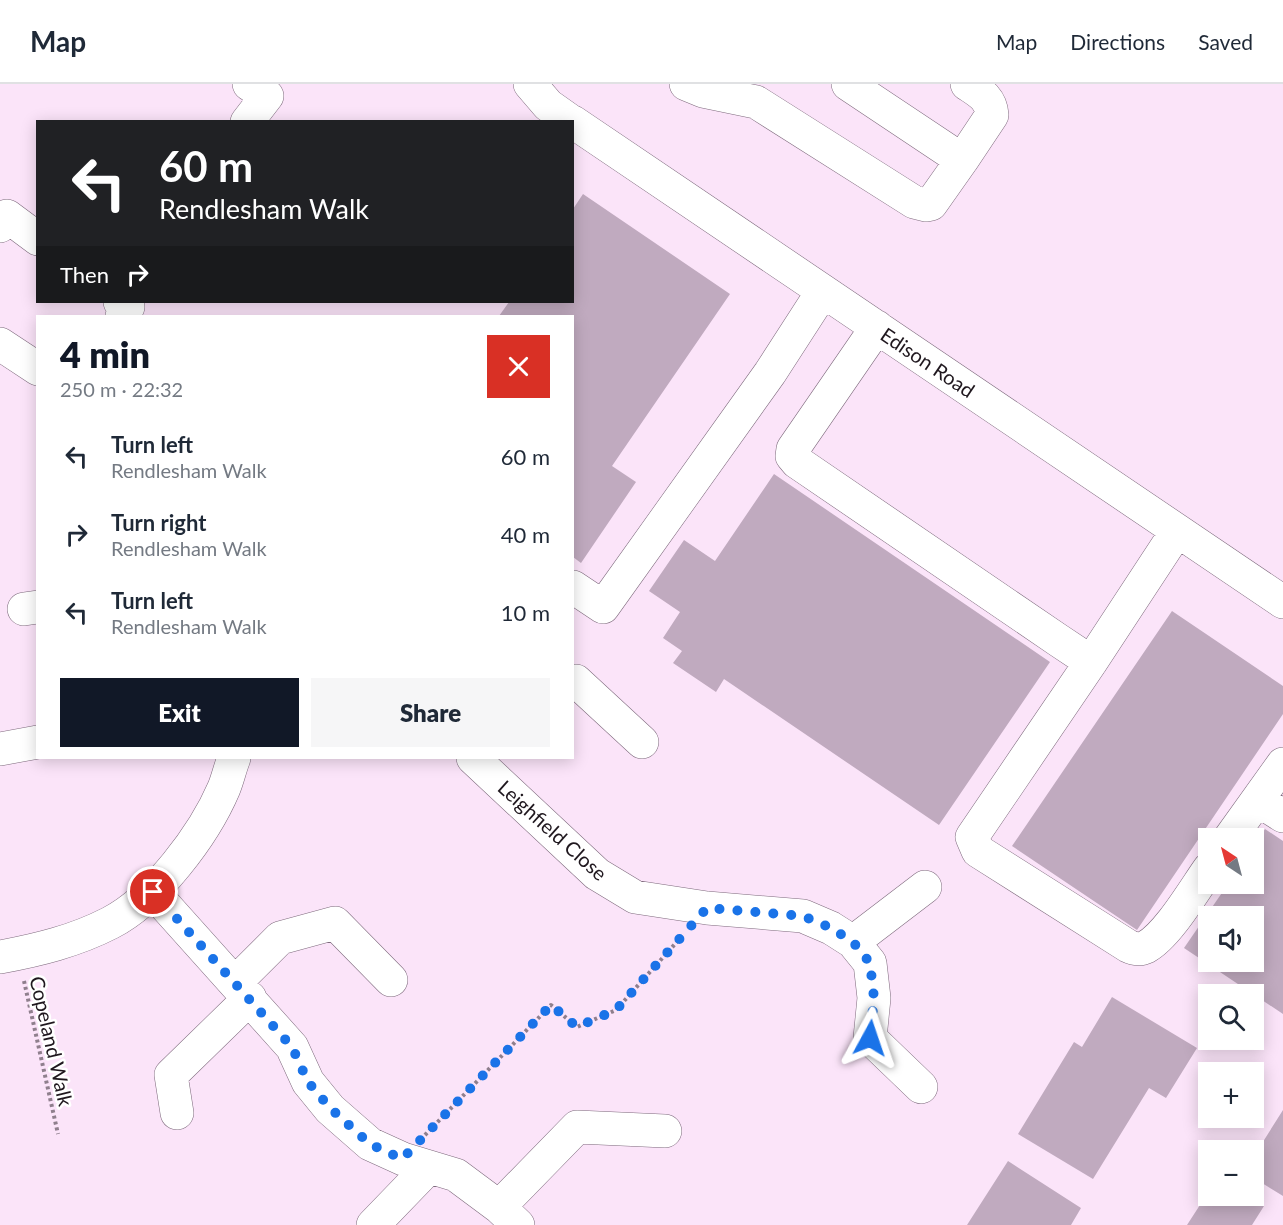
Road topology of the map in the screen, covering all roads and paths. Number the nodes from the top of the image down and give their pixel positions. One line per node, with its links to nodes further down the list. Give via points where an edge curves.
1 (530, 84): 7 (street, Edison Road, via 548,105)
2 (686, 84): 9 (street, via 703,92 756,102 921,204 931,204)
3 (848, 84): 9 (street)
4 (967, 84): 9 (street, via 988,101 992,115)
5 (266, 88): 6 (street)
6 (248, 120)
7 (569, 120)
8 (574, 123): 12 (street, Edison Road)
9 (962, 160)
10 (2, 217): 11 (street)
11 (36, 238)
12 (823, 291): 13 (street, Edison Road); 17 (street, via 770,373 603,607)
13 (877, 327): 16 (street, Edison Road); 19 (street, via 793,449 792,456)
14 (0, 344): 15 (street)
15 (36, 368)
16 (1178, 531): 18 (street, Edison Road); 19 (street)
17 (574, 588)
18 (1283, 602)
19 (1091, 662): 29 (street, via 972,837 978,851 1135,949 1144,948 1167,929)
20 (574, 683): 22 (street)
21 (36, 742): 23 (street)
22 (642, 742)
23 (0, 749)
24 (234, 759): 31 (street, via 224,789 195,840)
25 (486, 762): 32 (street, Leighfield Close, via 597,874 635,897)
26 (1283, 764): 27 (street)
27 (1270, 808): 28 (street)
28 (1243, 828)
29 (1198, 885)
30 (925, 887): 33 (street)
31 (153, 892): 34 (street, via 112,922 71,941); 36 (street)
32 (707, 908): 33 (street, Leighfield Close, via 803,916); 41 (path, via 616,1010 577,1027 551,1005)
33 (853, 942): 37 (street, Leighfield Close, via 870,963 874,998 870,1038)
34 (9, 955): 40 (path, Copeland Walk)
35 (391, 980): 36 (street, via 335,923 280,938)
36 (243, 990): 38 (street, via 171,1075); 41 (street, via 292,1047 308,1082 330,1108 370,1144)
37 (921, 1087)
38 (177, 1113)
39 (665, 1131): 42 (street, via 577,1127)
40 (58, 1134)
41 (416, 1163): 42 (street, via 456,1176); 43 (street)
42 (508, 1216)
43 (373, 1225)

